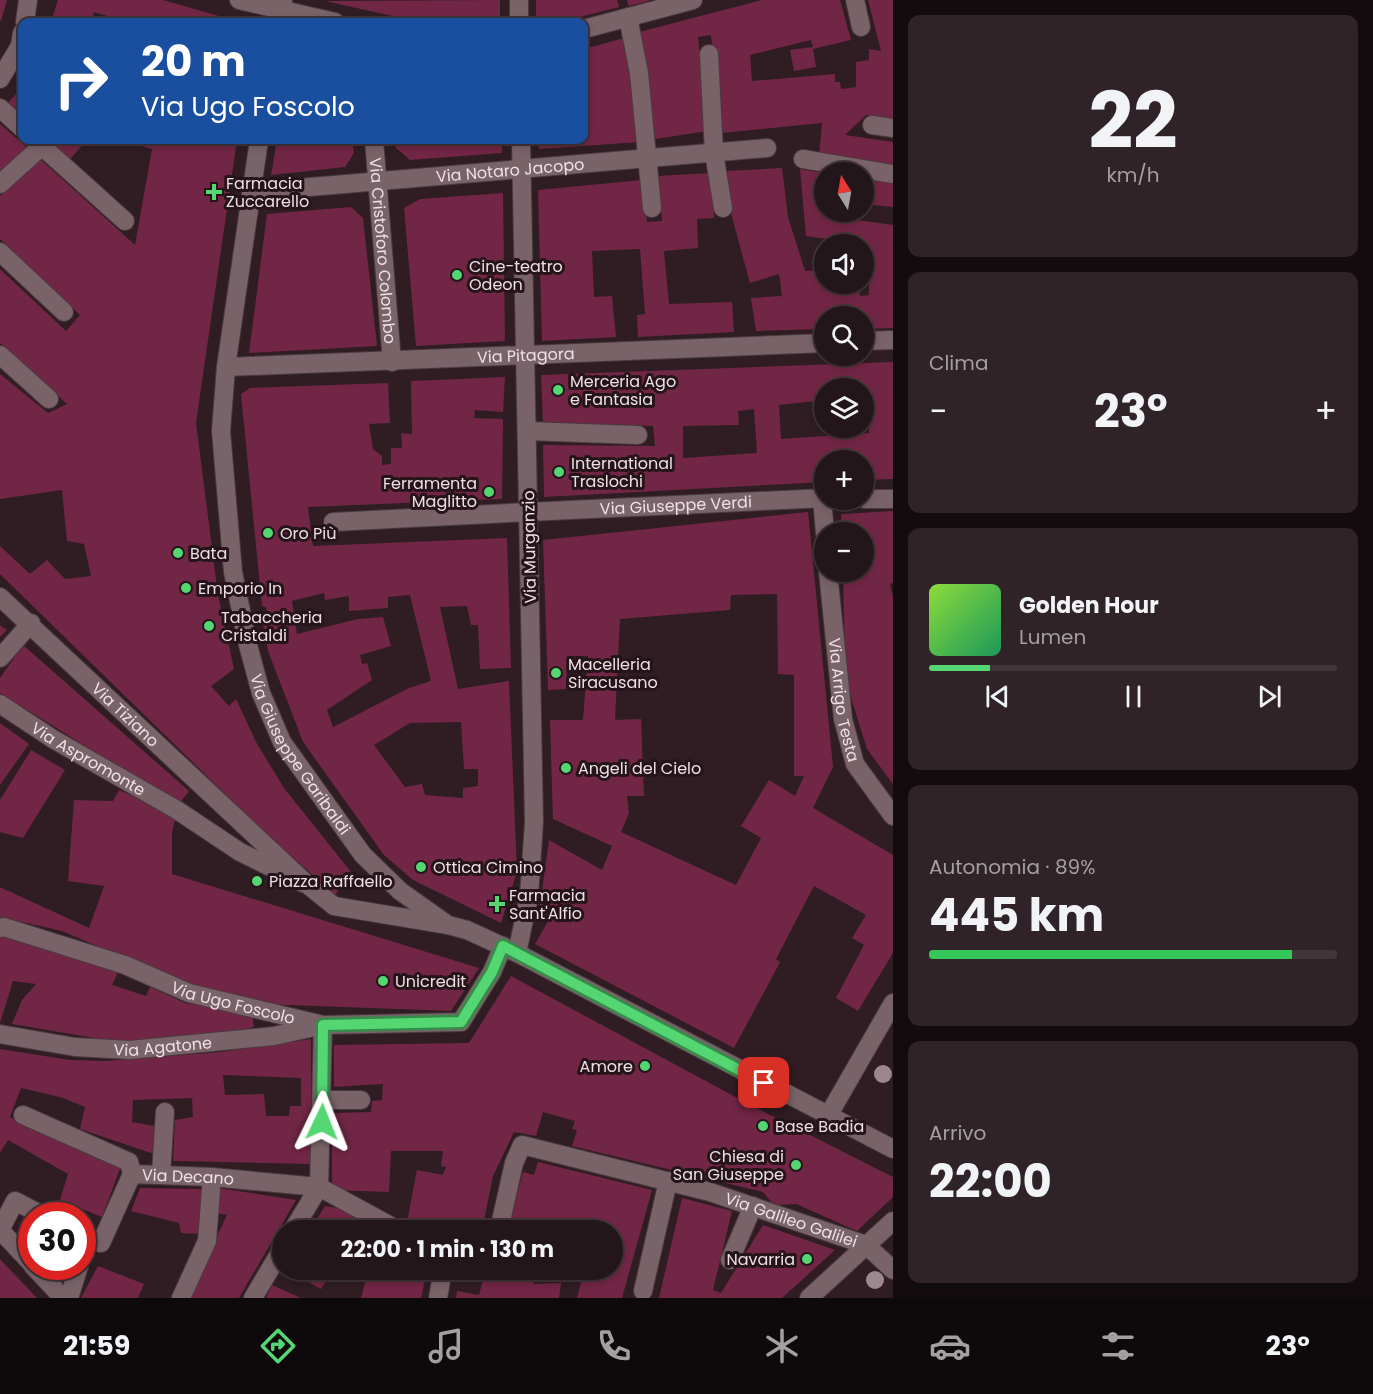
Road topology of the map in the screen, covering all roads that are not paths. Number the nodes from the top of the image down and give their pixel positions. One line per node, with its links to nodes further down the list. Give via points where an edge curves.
1 (28, 0): 8 (street)
2 (239, 0): 6 (street)
3 (519, 0): 10 (street)
4 (693, 0): 7 (street)
5 (855, 0): 11 (street)
6 (281, 11): 9 (street)
7 (628, 17): 12 (street); 27 (street, via 639,73)
8 (25, 18)
9 (315, 18)
10 (519, 18)
11 (861, 27)
12 (588, 28)
13 (18, 49): 15 (street)
14 (709, 54): 26 (street)
15 (0, 79)
16 (0, 108): 17 (street)
17 (18, 124)
18 (872, 125): 19 (street)
19 (893, 128)
20 (37, 144): 32 (street)
21 (39, 144): 36 (street)
22 (258, 144): 33 (street, Via Giuseppe Garibaldi)
23 (374, 144): 31 (street, Via Cristoforo Colombo)
24 (521, 144): 29 (street, Via Murganzio)
25 (767, 148): 26 (street, Via Notaro Jacopo)
26 (714, 153): 27 (street, Via Notaro Jacopo); 35 (street)
27 (646, 158): 29 (street, Via Notaro Jacopo); 34 (street)
28 (803, 159): 30 (street)
29 (522, 168): 31 (street, Via Notaro Jacopo); 43 (street, Via Murganzio)
30 (893, 174)
31 (377, 180): 33 (street, Via Notaro Jacopo); 44 (street, Via Cristoforo Colombo)
32 (0, 184)
33 (251, 192): 45 (street, Via Giuseppe Garibaldi)
34 (652, 208)
35 (723, 208)
36 (125, 221)
37 (0, 252): 38 (street)
38 (64, 312)
39 (893, 340): 40 (street)
40 (874, 341)
41 (814, 343): 43 (street, Via Pitagora)
42 (0, 355): 46 (street)
43 (525, 356): 44 (street, Via Pitagora); 47 (street, Via Murganzio)
44 (392, 362): 45 (street, Via Pitagora)
45 (226, 367): 61 (street, Via Giuseppe Garibaldi, via 221,431 233,572 261,693 282,742 363,855 400,891)
46 (49, 399)
47 (527, 431): 48 (street); 52 (street, Via Murganzio)
48 (638, 435)
49 (814, 498): 52 (street, Via Giuseppe Verdi)
50 (874, 499): 51 (street)
51 (893, 499)
52 (528, 512): 53 (street, Via Giuseppe Verdi); 63 (street, Via Murganzio, via 534,822 529,896)
53 (333, 522)
54 (829, 582): 59 (street, Via Arrigo Testa, via 838,685 855,764)
55 (0, 597): 56 (street, Via Tiziano)
56 (31, 623): 57 (street); 60 (street, Via Tiziano)
57 (0, 658)
58 (0, 704): 60 (street, Via Aspromonte, via 240,852)
59 (893, 816)
60 (308, 885): 61 (street, via 334,906)
61 (448, 925): 63 (street, Via Giuseppe Garibaldi)
62 (0, 928): 65 (street, Via Ugo Foscolo, via 125,966 189,993)
63 (510, 950): 65 (street, Via Ugo Foscolo, via 461,1022); 71 (street, Via Giuseppe Garibaldi)
64 (893, 1003): 71 (street)
65 (323, 1025): 66 (street, Via Agatone, via 274,1036 130,1050 75,1047); 67 (street)
66 (0, 1034)
67 (323, 1100): 68 (street); 77 (street)
68 (361, 1100)
69 (165, 1112): 74 (street)
70 (23, 1114): 73 (street, via 129,1162)
71 (828, 1116): 72 (street, Via Giuseppe Garibaldi)
72 (893, 1149)
73 (132, 1174): 74 (street, Via Decano); 84 (street, Via Decano)
74 (161, 1175): 75 (street, Via Decano)
75 (212, 1177): 77 (street, Via Decano); 96 (street, via 207,1240)
76 (668, 1181): 79 (street, Via Galileo Galilei); 82 (street, Via Galileo Galilei, via 522,1145); 93 (street)
77 (319, 1187): 80 (street); 81 (street)
78 (18, 1203): 86 (street, via 15,1202 0,1230)
79 (753, 1206): 85 (street, Via Galileo Galilei); 87 (street)
80 (299, 1220)
81 (380, 1220)
82 (501, 1220)
83 (893, 1221): 85 (street)
84 (96, 1230)
85 (866, 1245): 89 (street); 99 (street)
86 (18, 1250)
87 (730, 1260)
88 (272, 1266): 97 (street)
89 (893, 1269)
90 (46, 1280): 94 (street)
91 (75, 1280): 95 (street)
92 (441, 1280): 98 (street)
93 (643, 1291)
94 (63, 1298)
95 (69, 1298)
96 (181, 1298)
97 (253, 1298)
98 (438, 1298)
99 (809, 1298)

